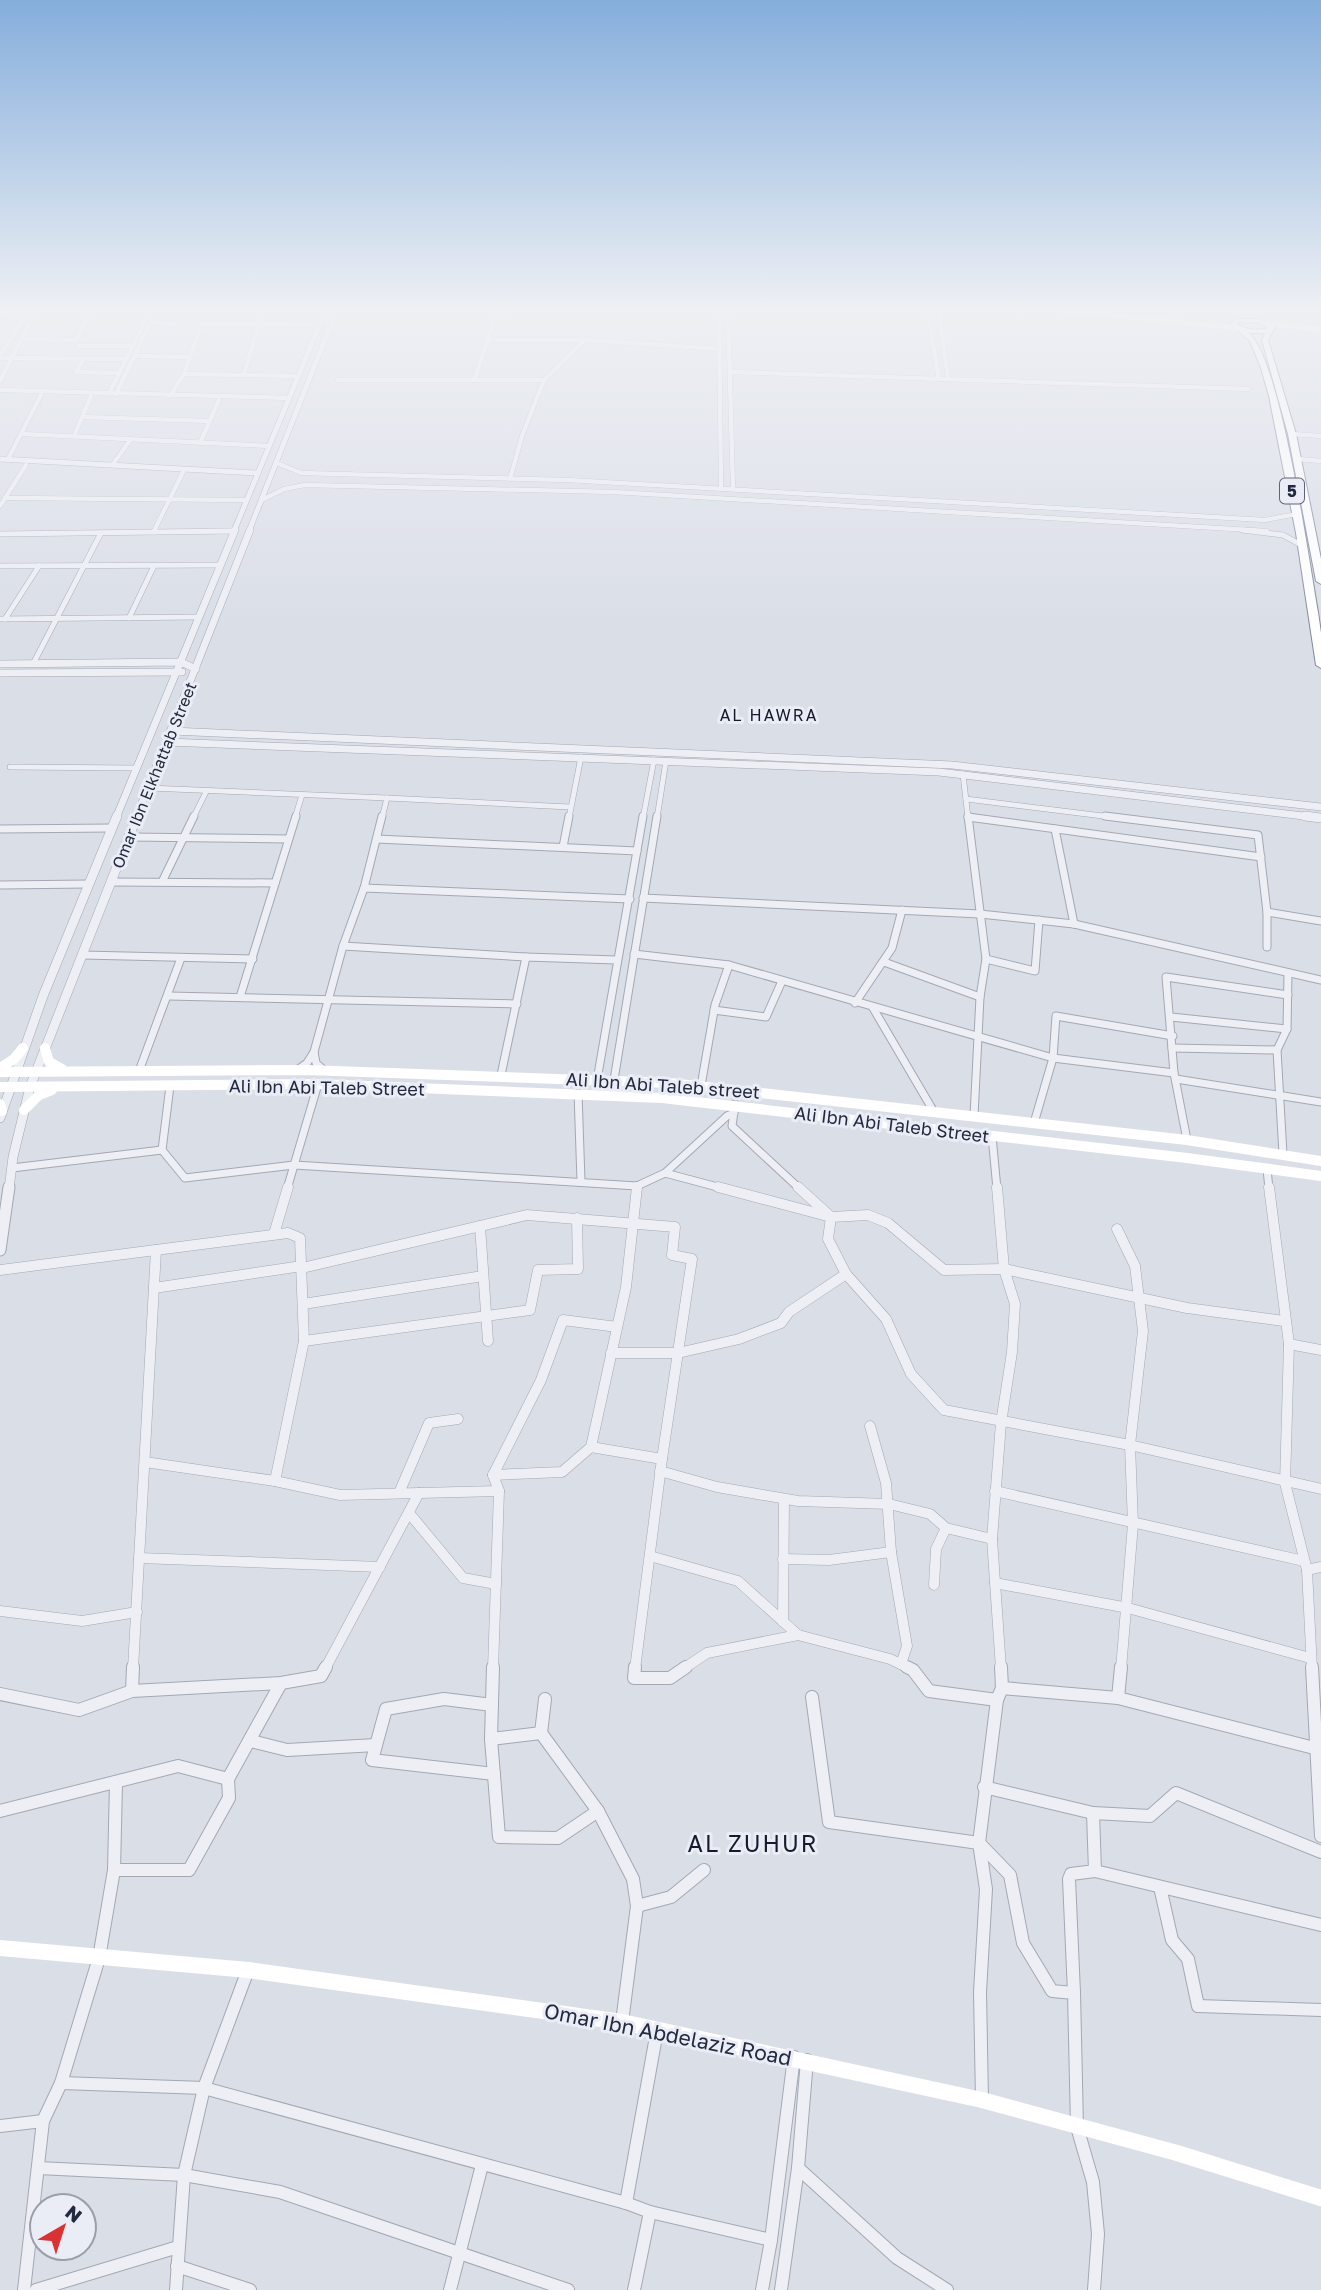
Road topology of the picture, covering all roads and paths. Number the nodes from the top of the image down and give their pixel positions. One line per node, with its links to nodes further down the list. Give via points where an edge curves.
1 (31, 416): 13 (street)
2 (212, 416): 11 (street)
3 (282, 416): 18 (street, Omar Ibn Elkhattab Street)
4 (295, 416): 23 (street, Omar Ibn Elkhattab Street)
5 (530, 416): 29 (street)
6 (720, 416): 31 (street)
7 (731, 416): 32 (street)
8 (1277, 416): 38 (highway, 5)
9 (1288, 416): 12 (highway, 5)
10 (82, 417): 11 (street); 14 (street)
11 (210, 421): 17 (street)
12 (1292, 433): 15 (street); 20 (highway, 5)
13 (23, 434): 14 (street); 19 (street)
14 (74, 436): 16 (street)
15 (1321, 436)
16 (131, 439): 17 (street); 25 (street)
17 (200, 443): 18 (street)
18 (269, 446): 28 (street, Omar Ibn Elkhattab Street)
19 (8, 459): 21 (street); 25 (street)
20 (1298, 459): 22 (street); 43 (highway, 5)
21 (0, 461): 24 (street)
22 (1321, 461)
23 (277, 463): 27 (street); 36 (street, Omar Ibn Elkhattab Street)
24 (26, 464): 26 (street); 33 (street)
25 (113, 464): 28 (street)
26 (183, 472): 28 (street); 34 (street)
27 (310, 474): 29 (street); 30 (street, via 299,480)
28 (258, 475): 35 (street, Omar Ibn Elkhattab Street)
29 (510, 479): 31 (street)
30 (305, 485): 36 (street); 41 (street, via 614,492)
31 (720, 488): 32 (street)
32 (733, 489): 39 (street)
33 (5, 498): 34 (street); 37 (street)
34 (171, 498): 35 (street); 42 (street)
35 (247, 500): 40 (street, Omar Ibn Elkhattab Street)
36 (262, 500): 61 (street, Omar Ibn Elkhattab Street)
37 (0, 506)
38 (1297, 514): 39 (street); 46 (highway, 5)
39 (1265, 520): 41 (street, via 1274,528)
40 (234, 531): 42 (street); 47 (street, Omar Ibn Elkhattab Street)
41 (1265, 531): 46 (street)
42 (155, 532): 44 (street)
43 (1317, 532): 52 (highway, 5)
44 (101, 533): 45 (street); 50 (street)
45 (0, 534)
46 (1303, 546): 60 (highway, 5)
47 (220, 565): 51 (street); 53 (street, Omar Ibn Elkhattab Street)
48 (0, 566): 49 (street)
49 (39, 566): 50 (street); 56 (street)
50 (86, 566): 51 (street); 54 (street)
51 (154, 566): 55 (street)
52 (1321, 581)
53 (199, 617): 55 (street); 57 (street, Omar Ibn Elkhattab Street)
54 (57, 618): 55 (street); 56 (street); 59 (street)
55 (129, 618)
56 (2, 619)
57 (181, 662): 59 (street); 61 (street); 63 (street, Omar Ibn Elkhattab Street)
58 (0, 664): 59 (street)
59 (33, 664)
60 (1321, 665)
61 (196, 669): 63 (street); 64 (street, Omar Ibn Elkhattab Street)
62 (0, 673): 63 (street)
63 (177, 673): 70 (street, Omar Ibn Elkhattab Street)
64 (172, 731): 65 (street, Omar Ibn Elkhattab Street); 78 (street, via 952,765)
65 (167, 742): 66 (street); 72 (street, Omar Ibn Elkhattab Street)
66 (581, 757): 67 (street); 77 (street)
67 (654, 760): 68 (street); 89 (street)
68 (666, 761): 71 (street); 97 (street)
69 (10, 767): 70 (street)
70 (137, 768): 82 (street, Omar Ibn Elkhattab Street)
71 (962, 774): 76 (street); 80 (street)
72 (149, 788): 73 (street); 84 (street, Omar Ibn Elkhattab Street)
73 (206, 792): 74 (street); 85 (street)
74 (302, 794): 75 (street); 86 (street)
75 (387, 798): 77 (street); 87 (street)
76 (966, 799): 79 (street); 90 (street, via 1258,835)
77 (570, 807): 88 (street)
78 (1321, 807)
79 (968, 817): 83 (street); 101 (street)
80 (1321, 818)
81 (0, 828): 82 (street)
82 (113, 828): 94 (street, Omar Ibn Elkhattab Street)
83 (1055, 829): 90 (street); 104 (street)
84 (130, 837): 85 (street); 91 (street, Omar Ibn Elkhattab Street)
85 (184, 839): 86 (street); 92 (street)
86 (288, 839): 93 (street)
87 (377, 839): 88 (street); 96 (street)
88 (563, 847): 89 (street)
89 (637, 851): 98 (street)
90 (1261, 857): 100 (street)
91 (112, 882): 92 (street); 108 (street, Omar Ibn Elkhattab Street)
92 (162, 882): 93 (street)
93 (275, 883): 111 (street)
94 (89, 884): 95 (street); 132 (street, Omar Ibn Elkhattab Street)
95 (0, 885)
96 (364, 888): 98 (street); 105 (street)
97 (643, 898): 99 (street); 107 (street)
98 (629, 900): 113 (street)
99 (902, 910): 101 (street); 114 (street, via 900,931)
100 (1267, 912): 103 (street); 106 (street)
101 (980, 914): 102 (street); 112 (street)
102 (1039, 920): 104 (street); 112 (street, via 1035,971)
103 (1321, 921)
104 (1074, 924): 116 (street)
105 (343, 946): 109 (street); 123 (street)
106 (1267, 947)
107 (634, 954): 115 (street); 148 (street)
108 (83, 955): 110 (street); 133 (street, Omar Ibn Elkhattab Street)
109 (526, 957): 113 (street); 125 (street)
110 (181, 958): 111 (street); 120 (street)
111 (253, 959): 121 (street)
112 (986, 959): 122 (street)
113 (616, 960): 147 (street)
114 (884, 962): 122 (street); 124 (street)
115 (729, 965): 118 (street); 127 (street)
116 (1288, 973): 117 (street); 119 (street)
117 (1321, 980)
118 (782, 981): 124 (street); 127 (street, via 766,1017)
119 (1288, 995): 128 (street, via 1166,977); 129 (street)
120 (169, 996): 121 (street); 142 (street)
121 (240, 997): 123 (street)
122 (979, 997): 130 (street)
123 (328, 999): 125 (street); 136 (street)
124 (855, 1003): 126 (street)
125 (517, 1004): 145 (street)
126 (873, 1008): 130 (street); 161 (street)
127 (714, 1010): 151 (street)
128 (1171, 1017): 129 (street); 131 (street)
129 (1287, 1029): 135 (street)
130 (980, 1036): 137 (street); 162 (street)
131 (1173, 1036): 134 (street); 137 (street, via 1056,1016)
132 (23, 1048): 138 (main road); 144 (street, Omar Ibn Elkhattab Street)
133 (45, 1048): 140 (street, Omar Ibn Elkhattab Street); 141 (main road, via 50,1063)
134 (1172, 1048): 135 (street); 146 (street)
135 (1277, 1050): 156 (street)
136 (314, 1052): 139 (street); 143 (street, via 316,1063)
137 (1053, 1058): 146 (street); 163 (street)
138 (0, 1070): 144 (main road, Ali Ibn Abi Taleb street)
139 (296, 1070): 142 (main road, Ali Ibn Abi Taleb street); 143 (main road, Ali Ibn Abi Taleb street)
140 (36, 1071): 141 (main road, Ali Ibn Abi Taleb street); 144 (main road, Ali Ibn Abi Taleb street); 153 (street, Omar Ibn Elkhattab Street)
141 (68, 1071): 142 (main road, Ali Ibn Abi Taleb street)
142 (139, 1071)
143 (326, 1071): 145 (main road, Ali Ibn Abi Taleb street)
144 (14, 1072): 152 (street, Omar Ibn Elkhattab Street)
145 (500, 1075): 147 (main road, Ali Ibn Abi Taleb street)
146 (1175, 1076): 156 (street); 165 (street)
147 (597, 1080): 148 (main road, Ali Ibn Abi Taleb street)
148 (614, 1080): 151 (main road, Ali Ibn Abi Taleb street)
149 (318, 1084): 150 (main road, Ali Ibn Abi Taleb Street); 155 (main road, Ali Ibn Abi Taleb Street); 169 (street)
150 (170, 1086): 154 (main road, Ali Ibn Abi Taleb Street); 166 (street)
151 (701, 1086): 161 (main road, Ali Ibn Abi Taleb street)
152 (4, 1087): 153 (main road, Ali Ibn Abi Taleb Street); 160 (street, Omar Ibn Elkhattab Street)
153 (30, 1087): 154 (main road, Ali Ibn Abi Taleb Street); 159 (street, Omar Ibn Elkhattab Street)
154 (62, 1087): 159 (main road, via 39,1096)
155 (578, 1093): 158 (main road, Ali Ibn Abi Taleb Street); 174 (street)
156 (1277, 1095): 157 (street); 167 (street)
157 (1321, 1102)
158 (734, 1109): 164 (main road, Ali Ibn Abi Taleb Street); 172 (street); 176 (street, via 732,1126)
159 (24, 1110): 170 (street, Omar Ibn Elkhattab Street)
160 (1, 1111)
161 (934, 1112): 162 (main road, Ali Ibn Abi Taleb street)
162 (974, 1116): 163 (main road, Ali Ibn Abi Taleb street)
163 (1034, 1123): 165 (main road, Ali Ibn Abi Taleb street)
164 (992, 1136): 171 (main road, Ali Ibn Abi Taleb Street); 185 (street)
165 (1187, 1140): 167 (main road, Ali Ibn Abi Taleb street)
166 (162, 1150): 169 (street, via 185,1178); 170 (street)
167 (1283, 1154): 168 (main road, Ali Ibn Abi Taleb street)
168 (1321, 1161)
169 (295, 1165): 174 (street); 181 (street)
170 (12, 1168): 182 (street, Omar Ibn Elkhattab Street)
171 (1267, 1169): 173 (main road, Ali Ibn Abi Taleb Street); 193 (street)
172 (665, 1173): 175 (street); 176 (street)
173 (1321, 1176)
174 (581, 1181): 175 (street)
175 (637, 1186): 178 (street)
176 (831, 1217): 185 (street, via 868,1215 888,1223 944,1270); 187 (street, via 828,1239)
177 (577, 1218): 178 (street); 179 (street, via 527,1215); 192 (street, via 578,1269 538,1270 530,1310)
178 (633, 1222): 194 (street); 200 (street, via 675,1227 671,1255 692,1259)
179 (480, 1226): 184 (street); 188 (street)
180 (1117, 1229): 190 (street, via 1135,1266)
181 (274, 1234): 183 (street); 184 (street, via 300,1238)
182 (0, 1250)
183 (156, 1250): 186 (street); 189 (street)
184 (302, 1267): 189 (street); 191 (street)
185 (1004, 1269): 190 (street); 202 (street, via 1015,1304)
186 (0, 1270)
187 (846, 1274): 200 (street, via 781,1322 739,1339); 202 (street, via 886,1319 911,1374 944,1410)
188 (483, 1276): 191 (street); 192 (street)
189 (154, 1288): 207 (street)
190 (1141, 1299): 193 (street); 204 (street, via 1143,1331)
191 (303, 1304): 195 (street)
192 (486, 1315): 195 (street); 196 (street)
193 (1284, 1321): 197 (street)
194 (617, 1327): 199 (street); 209 (street, via 563,1320 541,1380)
195 (303, 1341): 210 (street)
196 (488, 1341)
197 (1289, 1344): 198 (street); 211 (street)
198 (1321, 1350)
199 (611, 1353): 200 (street); 205 (street)
200 (678, 1353): 206 (street)
201 (458, 1419): 215 (street, via 429,1423)
202 (1001, 1423): 204 (street); 214 (street)
203 (870, 1426): 218 (street)
204 (1130, 1445): 211 (street); 220 (street)
205 (591, 1447): 206 (street); 209 (street, via 562,1472)
206 (662, 1459): 208 (street)
207 (145, 1462): 210 (street); 225 (street)
208 (660, 1471): 217 (street); 224 (street)
209 (493, 1475): 213 (street)
210 (275, 1481): 215 (street, via 340,1495)
211 (1285, 1483): 212 (street); 227 (street)
212 (1321, 1489)
213 (499, 1491): 216 (street); 231 (street)
214 (995, 1491): 220 (street); 222 (street)
215 (399, 1493): 216 (street)
216 (419, 1493): 219 (street)
217 (784, 1499): 218 (street); 226 (street)
218 (889, 1504): 221 (street, via 930,1514); 223 (street)
219 (409, 1513): 228 (street); 231 (street, via 463,1578)
220 (1133, 1524): 227 (street); 233 (street)
221 (946, 1528): 222 (street); 232 (street, via 936,1549)
222 (992, 1539): 230 (street)
223 (891, 1552): 226 (street, via 829,1560); 239 (street, via 907,1646)
224 (650, 1556): 236 (street, via 738,1581); 237 (street, via 634,1678 670,1678 707,1653)
225 (139, 1558): 228 (street); 235 (street)
226 (783, 1559): 236 (street)
227 (1306, 1565): 229 (street); 238 (street)
228 (380, 1567): 240 (street, via 321,1676)
229 (1321, 1567)
230 (995, 1583): 233 (street); 241 (street)
231 (496, 1584): 248 (street)
232 (934, 1585)
233 (1128, 1608): 238 (street); 245 (street)
234 (0, 1611): 235 (street, via 82,1621)
235 (136, 1612): 242 (street)
236 (783, 1622): 237 (street)
237 (797, 1635): 239 (street)
238 (1310, 1658): 253 (street)
239 (901, 1664): 247 (street, via 913,1670 929,1691)
240 (282, 1683): 242 (street); 251 (street)
241 (1002, 1688): 245 (street); 247 (street)
242 (132, 1691): 243 (street, via 79,1710)
243 (0, 1694)
244 (812, 1697): 262 (street, via 829,1822)
245 (1118, 1698): 253 (street)
246 (545, 1699): 249 (street)
247 (997, 1700): 257 (street)
248 (492, 1705): 250 (street); 252 (street, via 444,1699 386,1709)
249 (541, 1733): 250 (street); 259 (street)
250 (491, 1739): 254 (street)
251 (251, 1741): 252 (street, via 287,1750); 255 (street)
252 (376, 1745): 254 (street, via 372,1760)
253 (1318, 1749): 261 (street)
254 (494, 1774): 259 (street, via 499,1837 558,1838)
255 (228, 1779): 256 (street, via 178,1766); 264 (street, via 229,1798 189,1870)
256 (116, 1783): 258 (street); 264 (street)
257 (984, 1787): 260 (street); 262 (street)
258 (0, 1811)
259 (598, 1811): 268 (street, via 633,1879)
260 (1093, 1813): 263 (street, via 1150,1816 1176,1793); 266 (street)
261 (1321, 1836)
262 (979, 1843): 273 (street, via 1010,1875 1023,1943 1052,1992); 280 (street, via 986,1889)
263 (1321, 1852)
264 (114, 1870): 271 (street)
265 (704, 1870): 268 (street, via 671,1897)
266 (1095, 1871): 267 (street); 273 (street, via 1071,1874 1069,1879)
267 (1160, 1887): 269 (street); 274 (street, via 1172,1940 1188,1959 1198,2006)
268 (637, 1906): 275 (street)
269 (1321, 1925)
270 (0, 1948): 271 (main road, Omar Ibn Abdelaziz Road)
271 (99, 1958): 272 (main road, Omar Ibn Abdelaziz Road); 278 (street)
272 (248, 1970): 275 (main road, Omar Ibn Abdelaziz Road); 279 (street)
273 (1074, 1993): 283 (street)
274 (1321, 2010)
275 (622, 2022): 276 (main road, Omar Ibn Abdelaziz Road)
276 (657, 2031): 277 (main road, Omar Ibn Abdelaziz Road); 289 (street)
277 (801, 2059): 280 (main road, Omar Ibn Abdelaziz Road); 286 (street); 291 (street)
278 (61, 2082): 279 (street); 281 (street)
279 (204, 2088): 284 (street); 287 (street)
280 (982, 2100): 283 (main road, Omar Ibn Abdelaziz Road)
281 (43, 2121): 282 (street); 285 (street)
282 (0, 2126)
283 (1077, 2127): 288 (main road, Omar Ibn Abdelaziz Road); 305 (street, via 1093,2182 1097,2234)
284 (482, 2165): 289 (street); 293 (street)
285 (38, 2168): 287 (street); 295 (street)
286 (799, 2168): 303 (street); 304 (street, via 897,2258)
287 (184, 2175): 292 (street); 293 (street, via 280,2192)
288 (1321, 2198)
289 (626, 2203): 290 (street)
290 (650, 2212): 291 (street); 301 (street)
291 (771, 2240): 302 (street)
292 (178, 2247): 294 (street); 296 (street)
293 (460, 2252): 299 (street); 300 (street)
294 (177, 2266): 297 (street); 298 (street)
295 (24, 2290)
296 (36, 2290)
297 (176, 2290)
298 (250, 2290)
299 (450, 2290)
300 (568, 2290)
301 (634, 2290)
302 (762, 2290)
303 (781, 2290)
304 (947, 2290)
305 (1094, 2290)

